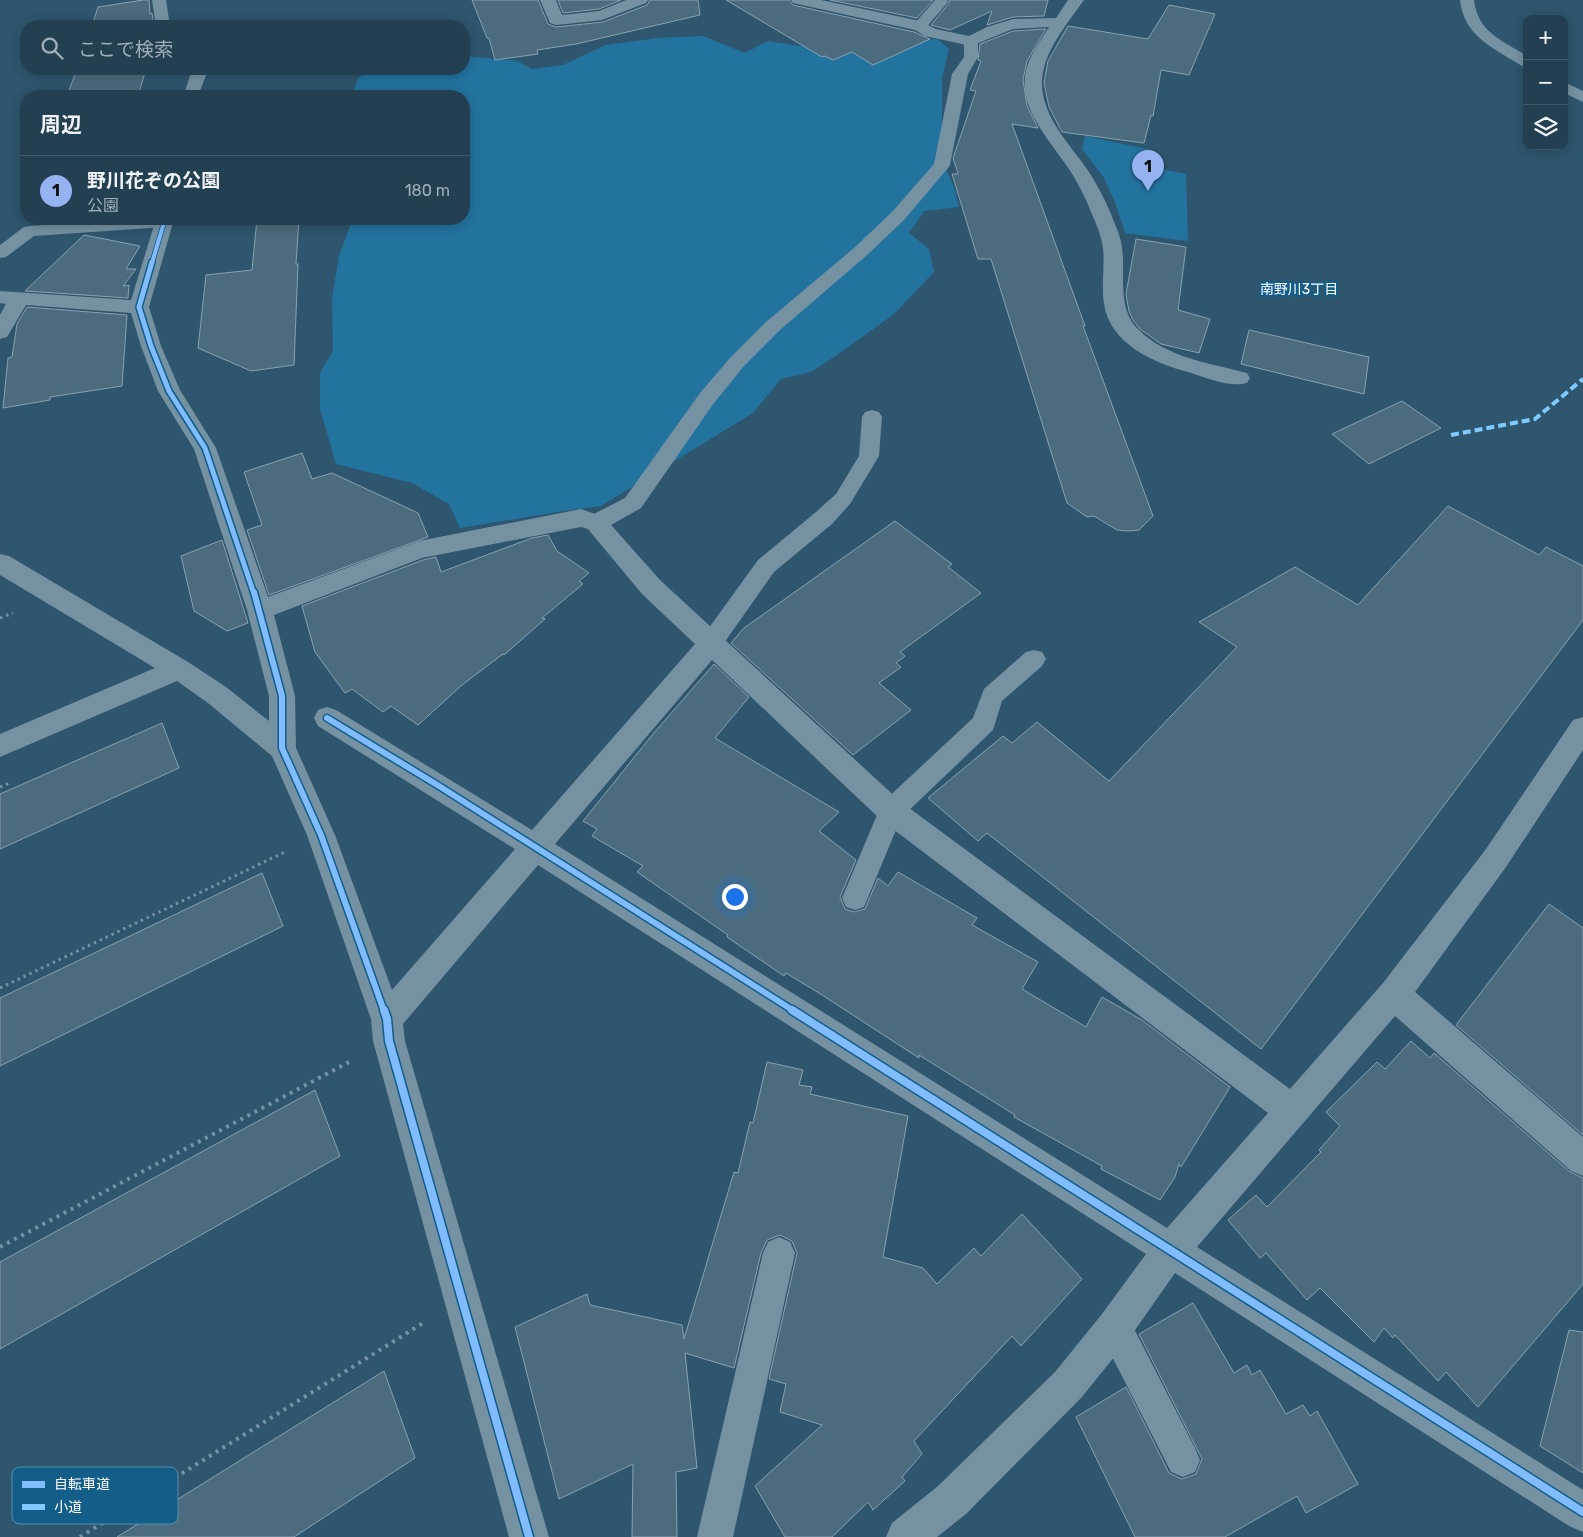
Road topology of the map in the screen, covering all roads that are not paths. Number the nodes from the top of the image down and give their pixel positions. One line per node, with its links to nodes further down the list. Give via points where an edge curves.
1 (159, 0): 8 (lane)
2 (548, 0): 3 (street, via 556,20 602,15)
3 (640, 0)
4 (799, 0): 10 (street)
5 (1076, 0): 9 (street)
6 (1467, 0): 12 (lane, via 1478,32)
7 (941, 2): 10 (lane)
8 (162, 20)
9 (1059, 23): 11 (street, via 1032,21 1006,26 990,30); 23 (street, via 1035,67 1035,102 1049,131 1080,171 1103,214 1112,241 1114,300 1120,323 1144,347 1181,363)
10 (920, 26): 11 (street, via 931,33)
11 (971, 41): 25 (lane, via 971,57 960,74 942,165 898,216 737,362 707,398 633,503)
12 (1523, 60)
13 (199, 75): 15 (lane)
14 (1568, 89): 16 (lane)
15 (194, 90)
16 (1583, 97)
17 (110, 225): 19 (lane, via 30,231)
18 (163, 225): 21 (street)
19 (0, 252)
20 (10, 297): 21 (street); 22 (street)
21 (140, 307): 27 (street, via 150,346 169,391 204,448)
22 (0, 332)
23 (1239, 378)
24 (872, 417): 28 (lane, via 869,456 848,492 824,518 766,566)
25 (596, 523): 27 (street, via 581,518 419,550); 28 (street, via 651,587)
26 (0, 563): 30 (street)
27 (260, 610): 34 (street, via 282,696)
28 (711, 643): 35 (street); 36 (street)
29 (1034, 659): 35 (lane, via 992,696 984,723)
30 (179, 669): 33 (street); 34 (street)
31 (327, 718): 36 (street)
32 (1583, 728): 38 (street, via 1496,858)
33 (0, 746)
34 (282, 748): 39 (street, via 321,835)
35 (891, 811): 37 (lane); 40 (street)
36 (535, 848): 39 (street); 42 (street)
37 (855, 898)
38 (1394, 994): 40 (street); 41 (street)
39 (388, 1030): 47 (street)
40 (1292, 1111): 42 (street)
41 (1583, 1159)
42 (1170, 1251): 44 (street); 46 (street)
43 (779, 1253): 48 (lane)
44 (1115, 1327): 45 (lane); 49 (street, via 1068,1385 952,1500)
45 (1183, 1460)
46 (1583, 1512)
47 (524, 1534)
48 (715, 1537)
49 (906, 1537)

